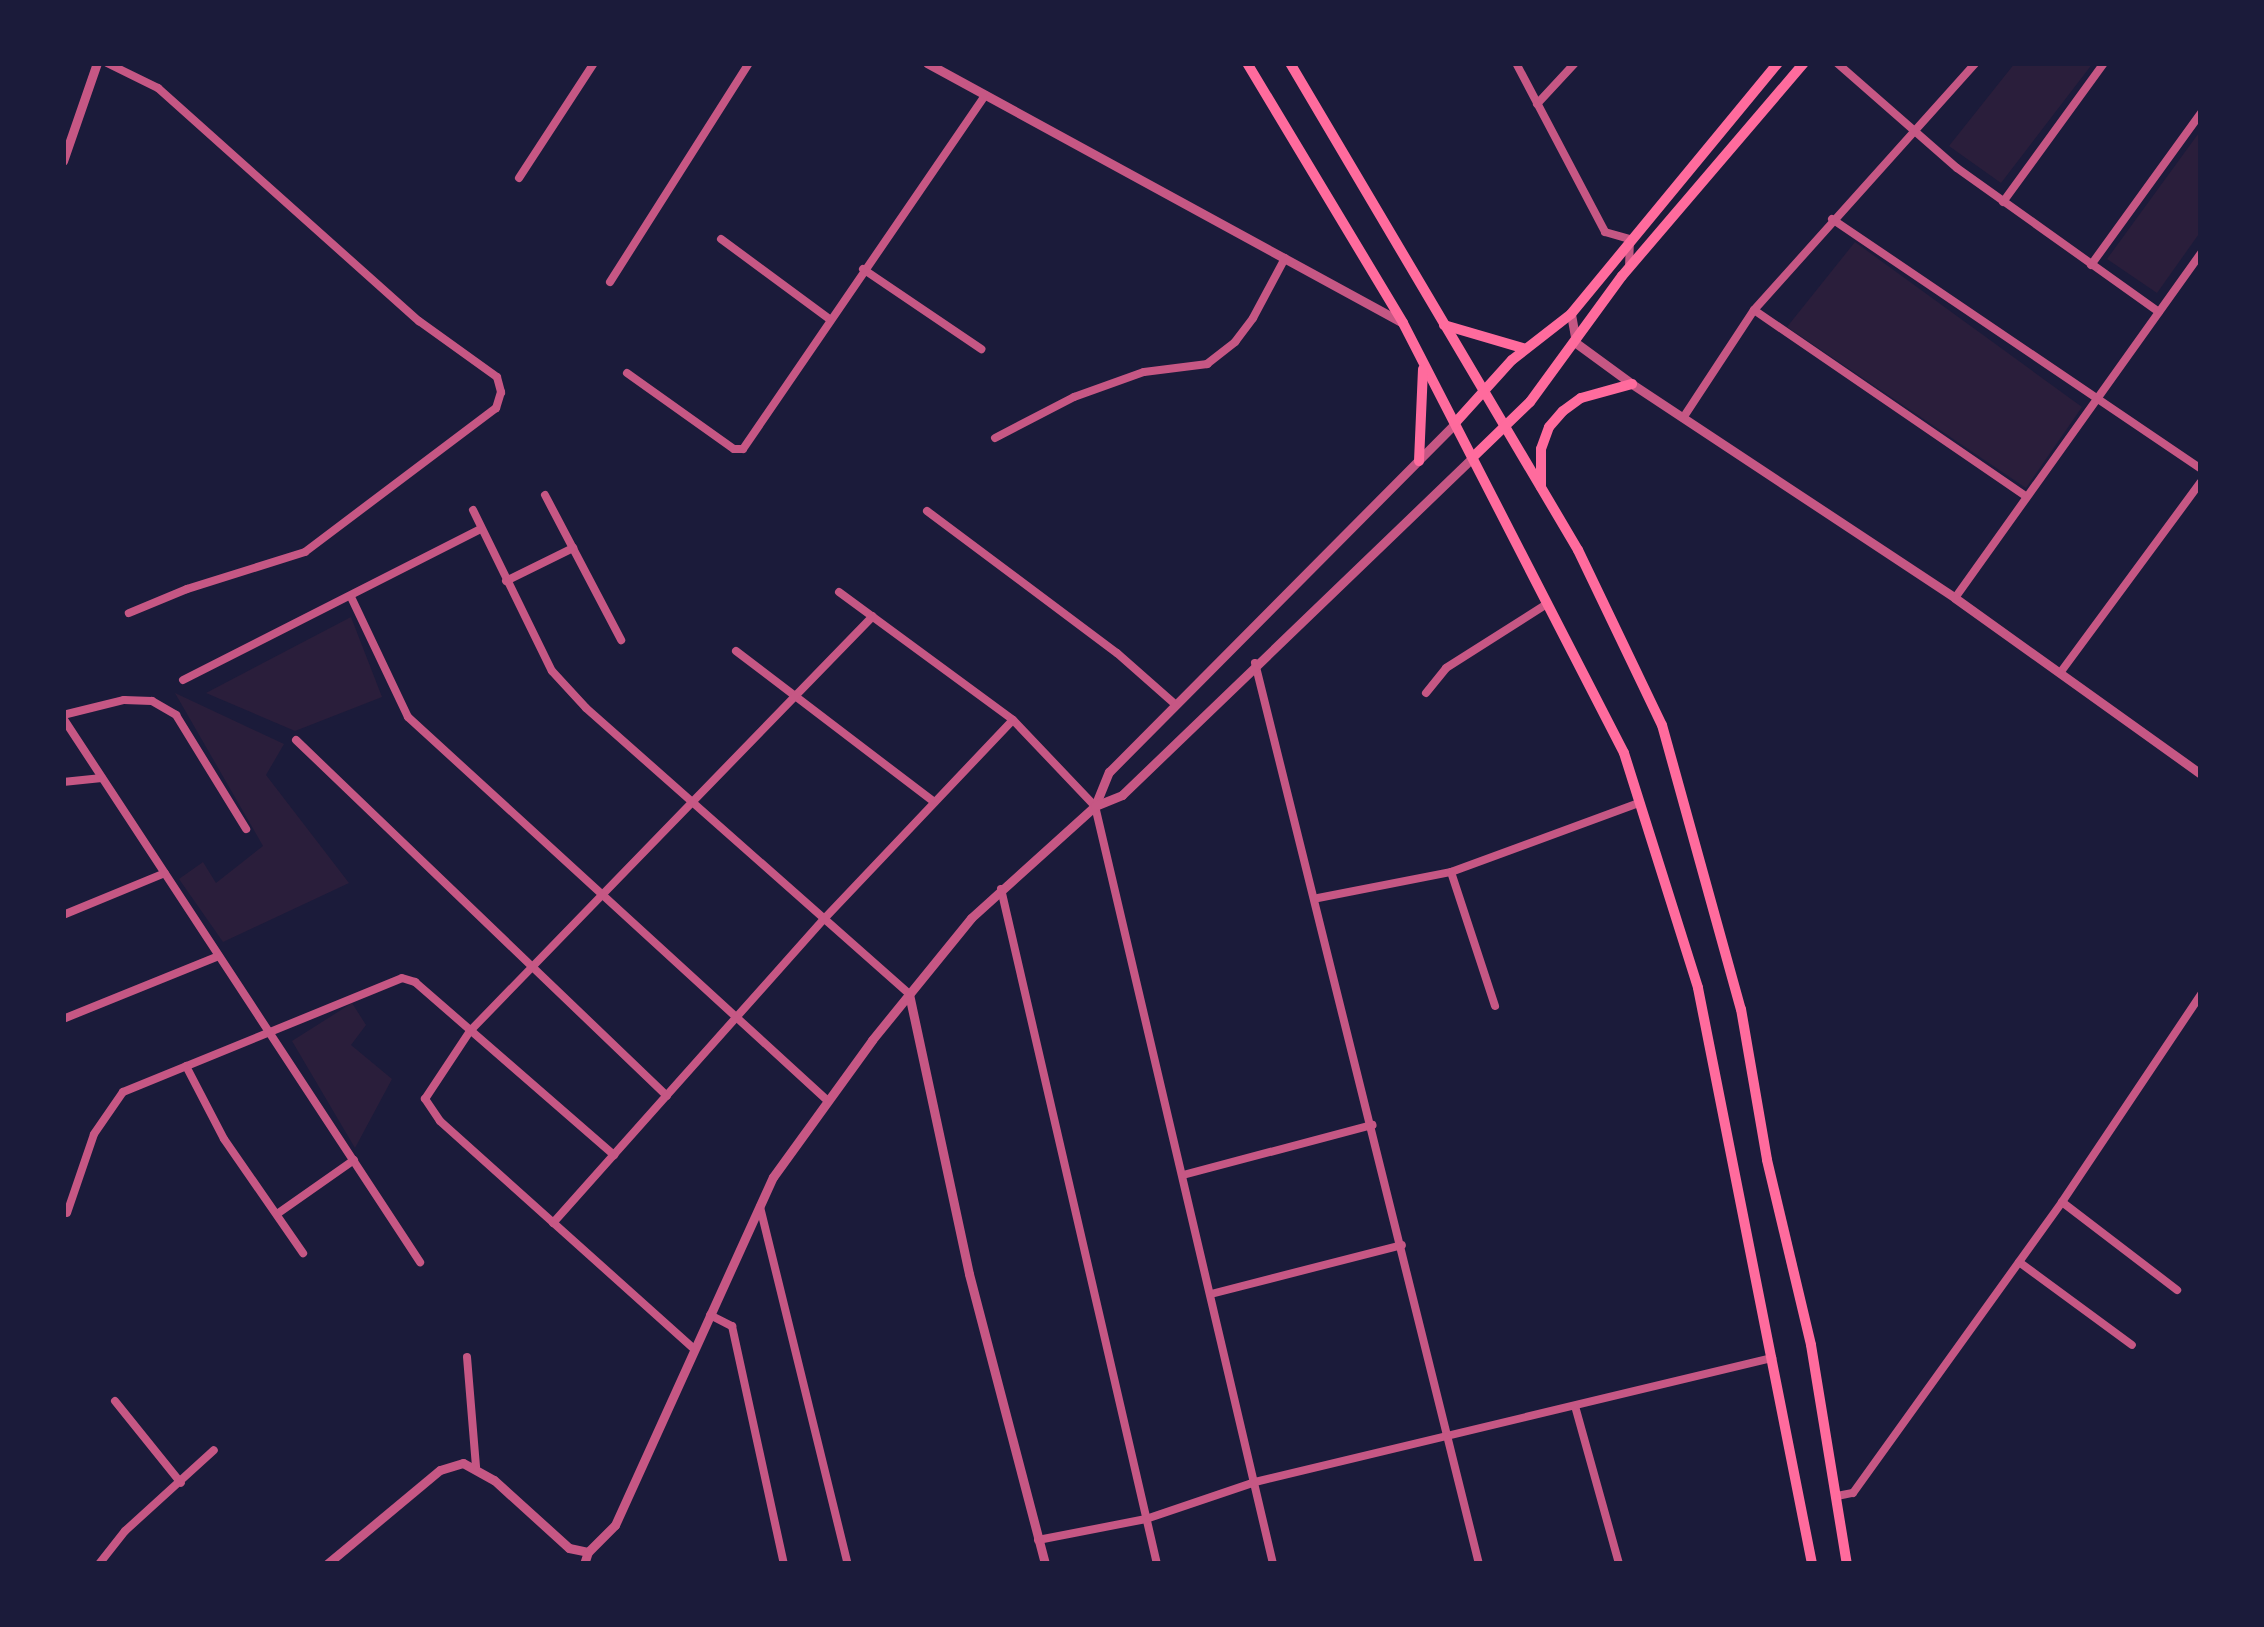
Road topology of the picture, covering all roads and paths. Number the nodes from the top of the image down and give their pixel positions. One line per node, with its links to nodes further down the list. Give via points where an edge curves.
1 (97, 63): 19 (street)
2 (106, 63): 65 (street, via 158,88 419,322 497,377 502,392 496,408 305,552)
3 (594, 63): 20 (street)
4 (748, 63): 30 (street)
5 (927, 63): 15 (street)
6 (1247, 63): 35 (main road)
7 (1290, 63): 36 (main road)
8 (1516, 63): 16 (street)
9 (1575, 63): 16 (street)
10 (1778, 63): 24 (main road)
11 (1804, 63): 28 (main road)
12 (1837, 63): 18 (street)
13 (1976, 63): 18 (street)
14 (2104, 63): 21 (street)
15 (986, 95): 26 (street); 29 (street)
16 (1537, 104): 24 (street, via 1605,232)
17 (2201, 113): 27 (street)
18 (1912, 132): 21 (street); 22 (street)
19 (63, 161)
20 (519, 178)
21 (2003, 202): 27 (street)
22 (1832, 219): 31 (street); 44 (street)
23 (721, 238): 34 (street)
24 (1630, 239): 28 (street); 33 (main road)
25 (2201, 253): 32 (street)
26 (1285, 258): 35 (street); 48 (street, via 1235,342 1207,364 1144,372)
27 (2091, 266): 32 (street)
28 (1629, 267): 37 (main road)
29 (863, 268): 34 (street); 38 (street)
30 (610, 282)
31 (1754, 310): 45 (street); 55 (street)
32 (2159, 311): 44 (street)
33 (1571, 314): 37 (street); 39 (main road)
34 (828, 318): 41 (street, via 740,450)
35 (1403, 322): 40 (main road)
36 (1444, 325): 39 (main road); 43 (main road)
37 (1576, 343): 42 (street); 47 (main road)
38 (981, 349)
39 (1526, 350): 43 (main road)
40 (1422, 360): 46 (main road); 50 (main road)
41 (627, 373)
42 (1632, 385): 45 (street); 53 (main road, via 1581,398 1549,427)
43 (1482, 394): 46 (main road); 47 (main road)
44 (2099, 399): 51 (street); 55 (street)
45 (1682, 418): 63 (street)
46 (1455, 423): 49 (main road); 50 (street)
47 (1504, 429): 49 (main road); 53 (main road)
48 (995, 438)
49 (1473, 457): 64 (main road); 69 (street)
50 (1419, 461): 74 (street)
51 (2201, 469)
52 (2201, 482): 70 (street)
53 (1541, 490): 132 (main road, via 1662,725 1741,1009)
54 (545, 495): 59 (street)
55 (2026, 496): 63 (street)
56 (473, 510): 58 (street)
57 (927, 511): 74 (street)
58 (481, 529): 60 (street); 62 (street)
59 (573, 548): 60 (street); 67 (street)
60 (506, 581): 81 (street, via 552,671)
61 (839, 592): 66 (street)
62 (351, 597): 71 (street); 89 (street, via 408,717)
63 (1955, 598): 70 (street)
64 (1547, 604): 72 (street, via 1446,668); 83 (main road, via 1624,753)
65 (129, 614)
66 (873, 616): 73 (street); 76 (street)
67 (621, 640)
68 (736, 651): 73 (street)
69 (1255, 662): 84 (street, via 1121,795); 90 (street)
70 (2060, 674): 78 (street)
71 (183, 680)
72 (1426, 693)
73 (796, 696): 81 (street); 82 (street)
74 (1176, 706): 84 (street, via 1109,772)
75 (63, 717): 79 (street); 85 (street, via 124,700 152,701 176,715)
76 (1013, 720): 82 (street); 84 (street)
77 (296, 740): 94 (street)
78 (2201, 774)
79 (102, 778): 80 (street); 87 (street)
80 (63, 782)
81 (695, 800): 89 (street); 92 (street)
82 (933, 801): 92 (street)
83 (1640, 802): 86 (street); 124 (main road, via 1698,988)
84 (1095, 806): 88 (street); 108 (street)
85 (246, 829)
86 (1451, 872): 90 (street); 97 (street)
87 (165, 873): 91 (street); 93 (street)
88 (1001, 890): 95 (street); 133 (street)
89 (601, 897): 94 (street); 99 (street)
90 (1318, 898): 105 (street)
91 (63, 915)
92 (824, 919): 95 (street); 99 (street)
93 (219, 956): 98 (street); 100 (street)
94 (530, 970): 101 (street); 103 (street)
95 (909, 994): 104 (street); 134 (street)
96 (2201, 994): 109 (street)
97 (1495, 1006)
98 (63, 1018)
99 (734, 1020): 103 (street); 104 (street)
100 (268, 1030): 101 (street, via 402,978); 102 (street); 107 (street)
101 (470, 1031): 106 (street); 113 (street, via 435,1077 429,1110)
102 (186, 1066): 111 (street, via 123,1092 109,1109); 112 (street)
103 (667, 1096): 106 (street)
104 (828, 1101): 110 (street)
105 (1372, 1125): 108 (street); 114 (street)
106 (614, 1154): 113 (street)
107 (354, 1160): 112 (street); 116 (street)
108 (1183, 1174): 119 (street)
109 (2062, 1202): 117 (street); 118 (street)
110 (759, 1206): 120 (street); 139 (street)
111 (68, 1213)
112 (277, 1214): 115 (street)
113 (553, 1223): 122 (street)
114 (1402, 1245): 119 (street); 127 (street)
115 (304, 1253)
116 (420, 1262)
117 (2020, 1262): 121 (street); 132 (street, via 1852,1493)
118 (2176, 1290)
119 (1211, 1294): 130 (street)
120 (708, 1314): 122 (street); 138 (street, via 732,1326)
121 (2132, 1345)
122 (693, 1348): 135 (street, via 615,1525)
123 (467, 1357): 129 (street)
124 (1772, 1358): 126 (street); 145 (main road)
125 (116, 1401): 131 (street)
126 (1575, 1406): 127 (street); 144 (street)
127 (1449, 1436): 130 (street); 143 (street)
128 (214, 1450): 131 (street)
129 (476, 1467): 135 (street); 137 (street, via 440,1470)
130 (1255, 1481): 133 (street); 142 (street)
131 (181, 1484): 136 (street)
132 (1837, 1496): 146 (main road)
133 (1146, 1520): 134 (street); 141 (street)
134 (1038, 1540): 140 (street)
135 (586, 1558)
136 (99, 1564)
137 (327, 1564)
138 (784, 1564)
139 (848, 1564)
140 (1045, 1564)
141 (1157, 1564)
142 (1273, 1564)
143 (1479, 1564)
144 (1619, 1564)
145 (1812, 1564)
146 (1847, 1564)

